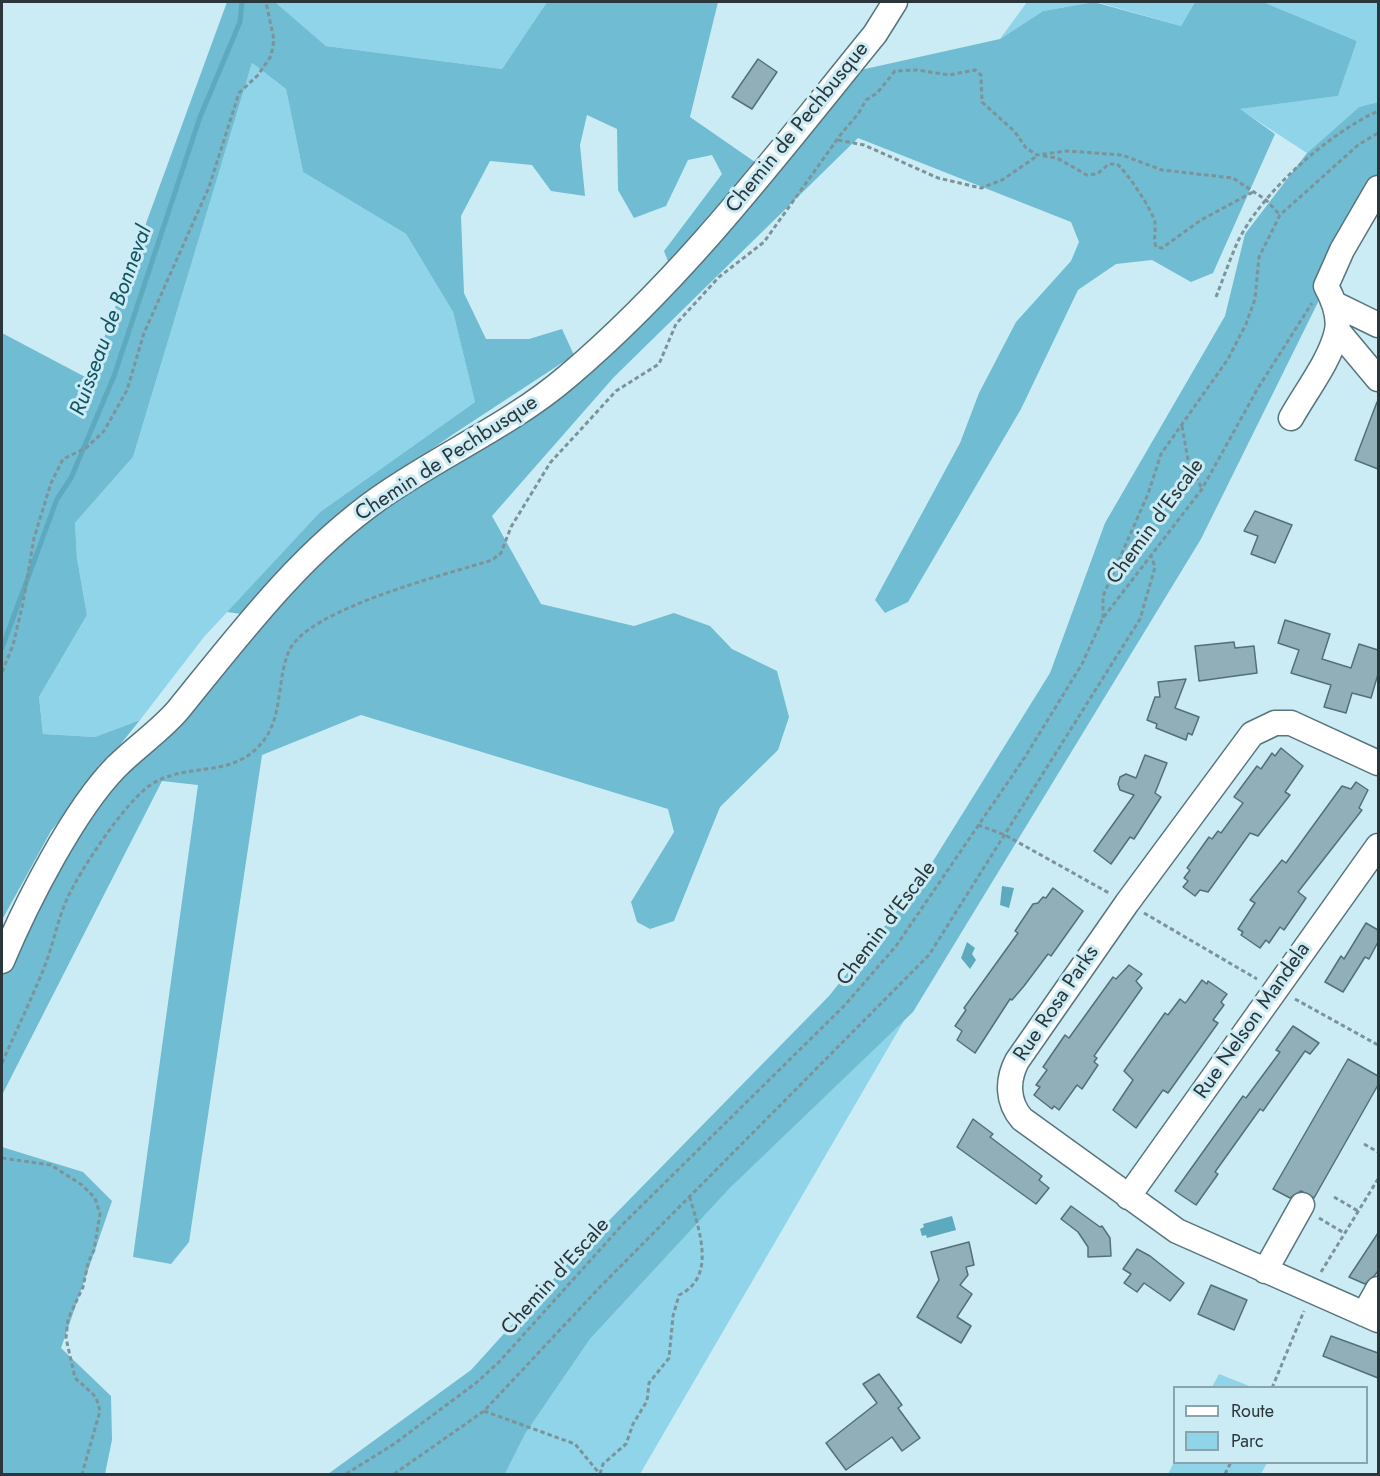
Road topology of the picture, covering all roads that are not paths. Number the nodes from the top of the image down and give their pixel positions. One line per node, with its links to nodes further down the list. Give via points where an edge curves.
1 (895, 2): 10 (street, Chemin de Pechbusque, via 875,34 712,233 647,303 568,376 529,406 377,500 272,596 171,718 116,767 93,795 59,849)
2 (1378, 188): 3 (street, via 1342,250)
3 (1330, 295): 4 (street); 5 (street)
4 (1378, 326)
5 (1337, 330): 6 (street); 7 (street)
6 (1378, 379)
7 (1291, 418)
8 (1378, 762): 11 (street, Rue Rosa Parks, via 1291,723 1259,729 1247,739 1126,903 1017,1061 1010,1092 1013,1107 1022,1119)
9 (1378, 846): 11 (street, Rue Nelson Mandela)
10 (2, 961)
11 (1128, 1197): 13 (street, Rue Rosa Parks, via 1177,1231)
12 (1302, 1206): 13 (street)
13 (1265, 1271): 15 (street, Rue Rosa Parks)
14 (1378, 1288): 15 (street)
15 (1371, 1317)

